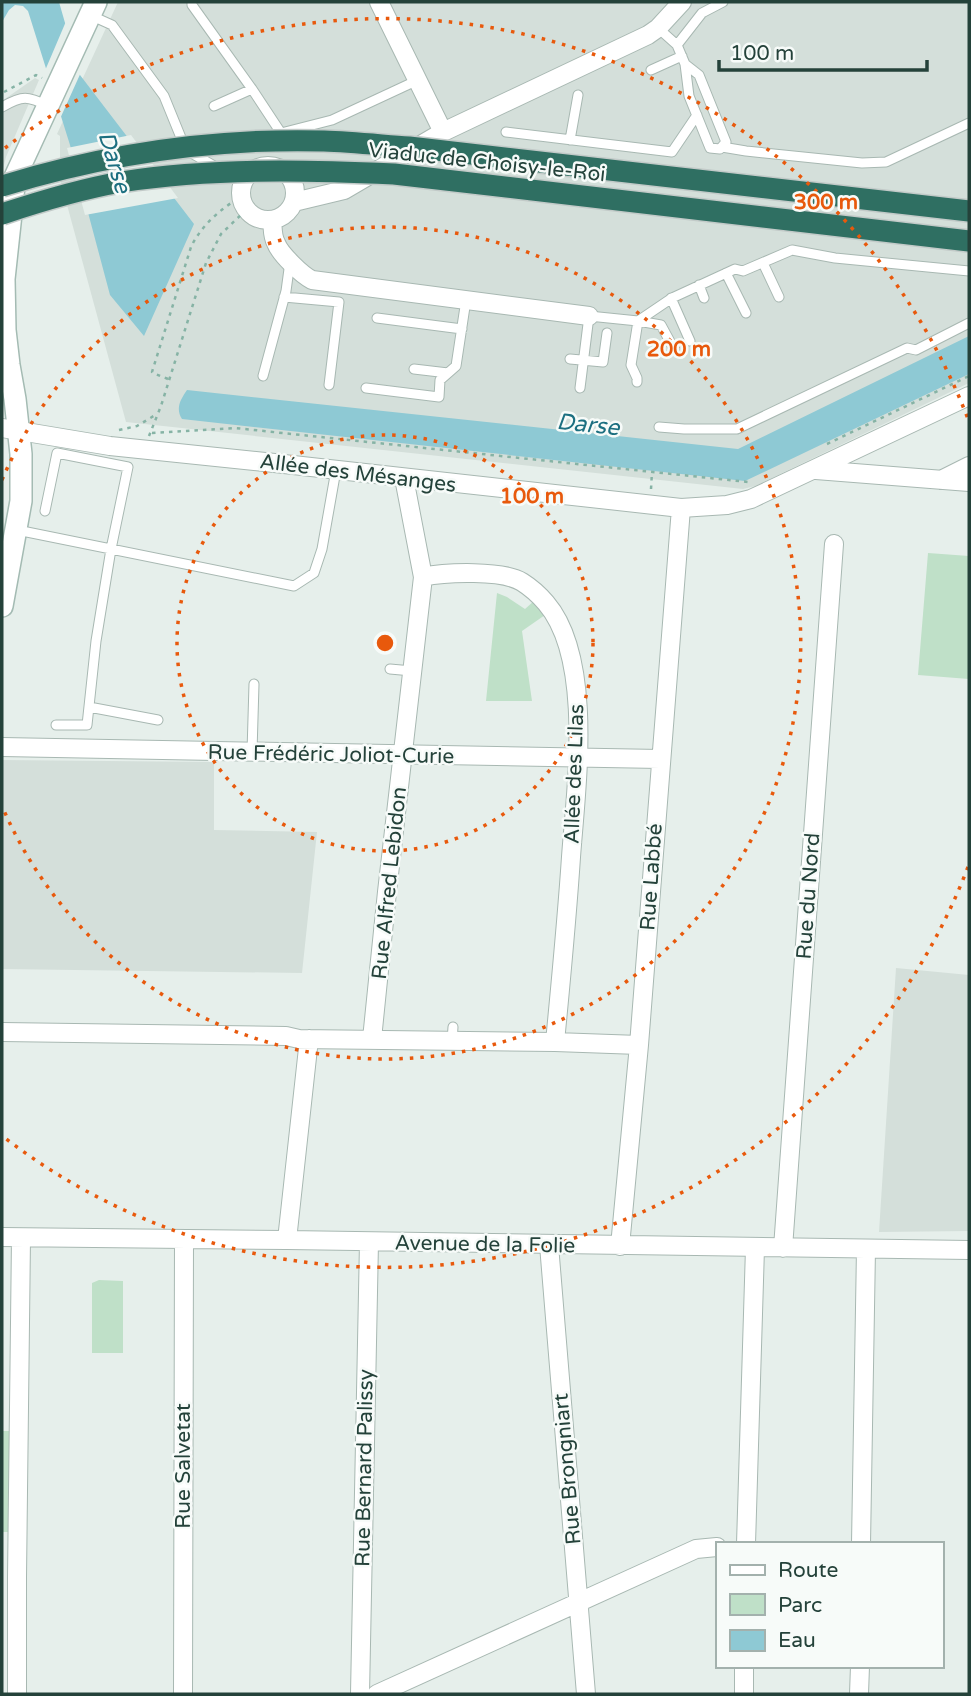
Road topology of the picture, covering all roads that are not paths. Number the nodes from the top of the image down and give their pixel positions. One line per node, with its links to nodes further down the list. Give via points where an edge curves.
1 (192, 2): 11 (lane)
2 (379, 2): 10 (street)
3 (682, 2): 6 (street)
4 (723, 2): 7 (lane, via 702,13)
5 (93, 8): 13 (main road); 23 (lane, via 164,96 186,150)
6 (658, 28): 7 (lane); 18 (street)
7 (677, 45): 8 (lane)
8 (683, 60): 9 (lane); 16 (lane); 21 (lane, via 699,75 726,142)
9 (651, 70)
10 (418, 80): 11 (lane, via 332,120 281,133); 18 (street)
11 (252, 89): 14 (lane)
12 (578, 95): 20 (lane)
13 (49, 104): 15 (lane, via 21,98); 33 (main road, via 15,177)
14 (214, 106)
15 (2, 107)
16 (697, 116): 20 (lane, via 671,152); 21 (lane, via 710,148)
17 (969, 124): 21 (lane, via 886,162)
18 (443, 132): 24 (street, via 344,190)
19 (506, 132): 20 (lane)
20 (570, 140)
21 (722, 147)
22 (2, 186): 25 (highway, Viaduc de Choisy-le-Roi, bridge, via 159,150 324,141)
23 (243, 196): 24 (street, via 252,170 275,167 293,182); 27 (street, via 253,216)
24 (294, 202): 27 (street, via 289,211)
25 (969, 211)
26 (2, 214): 28 (highway, Viaduc de Choisy-le-Roi, bridge, via 119,183 233,171 310,170 394,174)
27 (272, 220): 30 (street, via 276,244)
28 (969, 241)
29 (763, 263): 31 (lane, via 792,250); 32 (lane); 36 (lane)
30 (293, 264): 35 (lane); 39 (street, via 315,281)
31 (968, 272)
32 (726, 274): 34 (lane); 40 (lane)
33 (3, 279): 60 (main road, via 15,399)
34 (699, 285): 37 (lane); 38 (lane)
35 (284, 297): 53 (lane); 55 (lane, via 339,302)
36 (779, 297)
37 (671, 298): 43 (lane); 47 (lane)
38 (704, 298)
39 (466, 300): 41 (street); 45 (lane)
40 (746, 313)
41 (589, 316): 43 (lane); 50 (lane)
42 (377, 318): 45 (lane)
43 (638, 321): 48 (lane, via 661,325); 54 (lane, via 631,365)
44 (969, 323): 59 (lane, via 737,429)
45 (462, 329): 52 (lane, via 456,366)
46 (607, 333): 50 (lane, via 603,362)
47 (690, 341)
48 (674, 349)
49 (570, 359): 50 (lane)
50 (583, 360): 56 (lane)
51 (414, 369): 52 (lane)
52 (448, 373): 57 (lane, via 440,380 439,397)
53 (262, 376)
54 (636, 382)
55 (329, 385)
56 (580, 387)
57 (366, 388)
58 (969, 396): 63 (street, Allée des Mésanges)
59 (659, 427)
60 (10, 429): 62 (street, Allée des Mésanges, via 110,446 149,441); 69 (main road, via 21,454)
61 (969, 466): 65 (street)
62 (336, 470): 64 (street, Allée des Mésanges); 71 (lane, via 314,573 294,586)
63 (813, 470): 65 (street); 67 (street, Allée des Mésanges, via 751,499)
64 (404, 478): 67 (street, Allée des Mésanges); 72 (street, Rue Alfred Lebidon)
65 (941, 480): 66 (street)
66 (969, 482)
67 (681, 509): 84 (street, Rue Labbé)
68 (45, 512): 71 (lane, via 57,453 128,467)
69 (17, 530): 71 (lane); 73 (main road)
70 (834, 544): 98 (street, Rue du Nord)
71 (111, 549): 77 (lane)
72 (423, 577): 75 (street, Rue Alfred Lebidon); 83 (street, Allée des Lilas, via 492,574 521,581 546,603 558,620 571,657 579,707)
73 (2, 606)
74 (390, 669): 75 (lane)
75 (412, 671): 82 (street, Rue Alfred Lebidon)
76 (254, 684): 81 (lane)
77 (89, 707): 78 (lane); 79 (lane, via 87,724)
78 (158, 720)
79 (56, 725)
80 (2, 747): 81 (street, Rue Frédéric Joliot-Curie)
81 (253, 752): 82 (street, Rue Frédéric Joliot-Curie)
82 (403, 755): 83 (street, Rue Frédéric Joliot-Curie); 87 (street, Rue Alfred Lebidon)
83 (578, 758): 84 (street, Rue Frédéric Joliot-Curie); 88 (street, Allée des Lilas)
84 (660, 760): 89 (street, Rue Labbé)
85 (2, 1032): 86 (street)
86 (309, 1039): 87 (street); 93 (street)
87 (372, 1039): 88 (street, via 453,1034)
88 (555, 1042): 89 (street)
89 (639, 1045): 96 (street, Rue Labbé)
90 (2, 1237): 91 (street, Avenue de la Folie)
91 (22, 1238): 92 (street, Avenue de la Folie); 104 (street)
92 (184, 1239): 93 (street, Avenue de la Folie); 109 (street, Rue Salvetat)
93 (287, 1240): 94 (street, Avenue de la Folie)
94 (369, 1242): 95 (street, Avenue de la Folie); 110 (street, Rue Bernard Palissy)
95 (549, 1245): 96 (street, Avenue de la Folie); 105 (street, Rue Brongniart)
96 (620, 1246): 97 (street, Avenue de la Folie)
97 (755, 1248): 98 (street, Avenue de la Folie); 101 (street)
98 (783, 1248): 99 (street, Avenue de la Folie)
99 (866, 1249): 100 (street, Avenue de la Folie); 102 (street)
100 (969, 1250)
101 (746, 1542)
102 (861, 1542)
103 (716, 1547): 105 (street, via 696,1549)
104 (9, 1577): 108 (street)
105 (578, 1603): 111 (street); 112 (street, Rue Brongniart)
106 (744, 1668): 113 (street)
107 (860, 1668): 114 (street)
108 (17, 1694)
109 (183, 1694)
110 (360, 1694)
111 (377, 1694)
112 (586, 1694)
113 (744, 1694)
114 (859, 1694)

